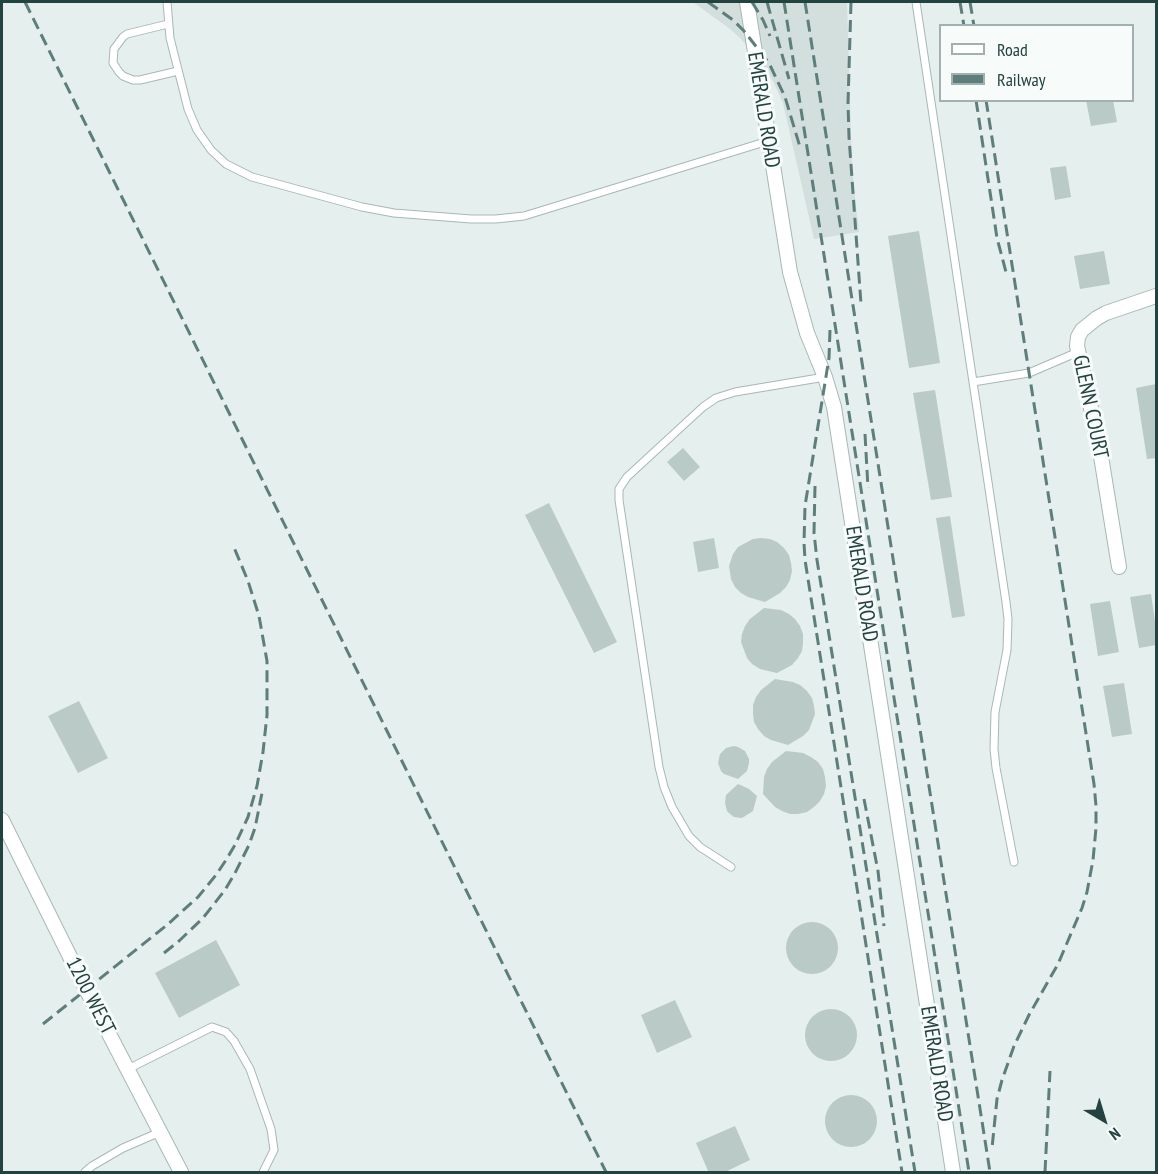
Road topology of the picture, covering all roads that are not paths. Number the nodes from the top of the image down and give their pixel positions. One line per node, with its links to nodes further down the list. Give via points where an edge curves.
1 (167, 2): 4 (lane)
2 (747, 2): 6 (street, EMERALD ROAD)
3 (916, 2): 10 (lane)
4 (168, 24): 5 (lane); 5 (lane, via 127,34 114,49 113,63 123,76 133,80)
5 (178, 71): 6 (lane, via 197,130 226,164 252,177 394,213 484,219 524,216)
6 (768, 141): 9 (street, EMERALD ROAD, via 794,290)
7 (1156, 296): 8 (street, GLENN COURT, via 1106,313 1088,324 1078,337)
8 (1078, 352): 10 (lane, via 1029,373); 11 (street, GLENN COURT, via 1099,444)
9 (825, 377): 14 (lane, via 716,398 627,477 619,489 664,787 693,841); 20 (street, EMERALD ROAD, via 834,407)
10 (973, 382): 13 (lane, via 1006,602 1007,644 995,712 994,749)
11 (1119, 567)
12 (2, 819): 15 (street, 1200 WEST)
13 (1014, 862)
14 (731, 867)
15 (128, 1069): 16 (street, 1200 WEST); 19 (lane, via 212,1027 226,1032 250,1070 271,1129 274,1150)
16 (160, 1132): 17 (lane, via 123,1148); 18 (street, 1200 WEST)
17 (85, 1173)
18 (181, 1173)
19 (262, 1173)
20 (953, 1173)

